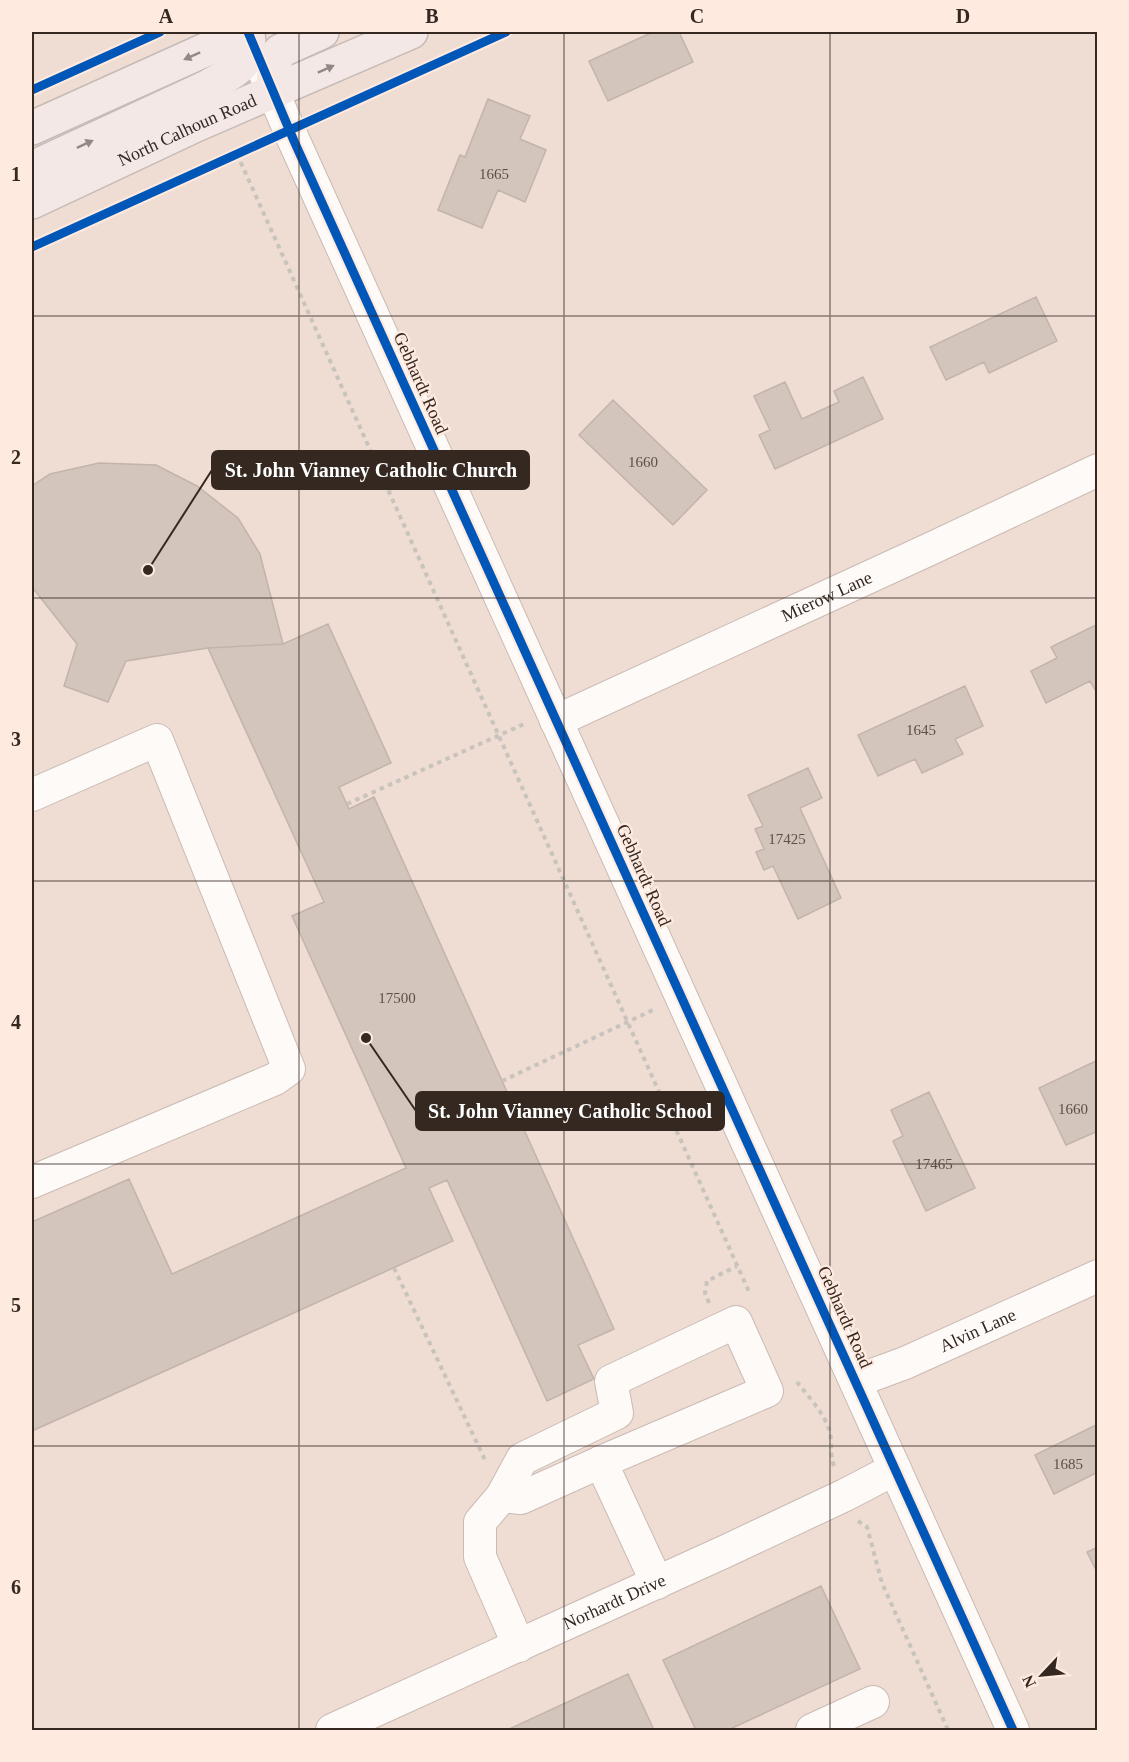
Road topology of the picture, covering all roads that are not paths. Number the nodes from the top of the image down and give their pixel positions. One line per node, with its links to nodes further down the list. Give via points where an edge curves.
1 (247, 32): 4 (street, Gebhardt Road); 5 (main road, one-way to 5); 6 (main road, one-way to 1, via 228,74 247,58)
2 (321, 32): 4 (main road, via 280,51)
3 (411, 32): 4 (main road, North Calhoun Road, one-way to 3)
4 (272, 91): 7 (main road, North Calhoun Road); 9 (street, Gebhardt Road)
5 (32, 128)
6 (32, 168)
7 (32, 202)
8 (1098, 470): 9 (street, Mierow Lane)
9 (554, 716): 13 (street, Gebhardt Road)
10 (32, 795): 11 (street, via 157,740 289,1069 276,1079)
11 (32, 1182)
12 (1098, 1276): 13 (street, Alvin Lane)
13 (856, 1381): 15 (street, Gebhardt Road)
14 (601, 1462): 16 (street, via 522,1498); 16 (street, via 767,1391 736,1322 611,1381 617,1413 522,1459); 17 (street)
15 (895, 1469): 17 (street, Norhardt Drive); 22 (street, Gebhardt Road)
16 (502, 1496): 18 (street, via 480,1522 480,1557)
17 (657, 1583): 18 (street, Norhardt Drive)
18 (519, 1646): 20 (street, Norhardt Drive)
19 (873, 1702): 21 (street)
20 (332, 1731)
21 (812, 1731)
22 (1013, 1731)

